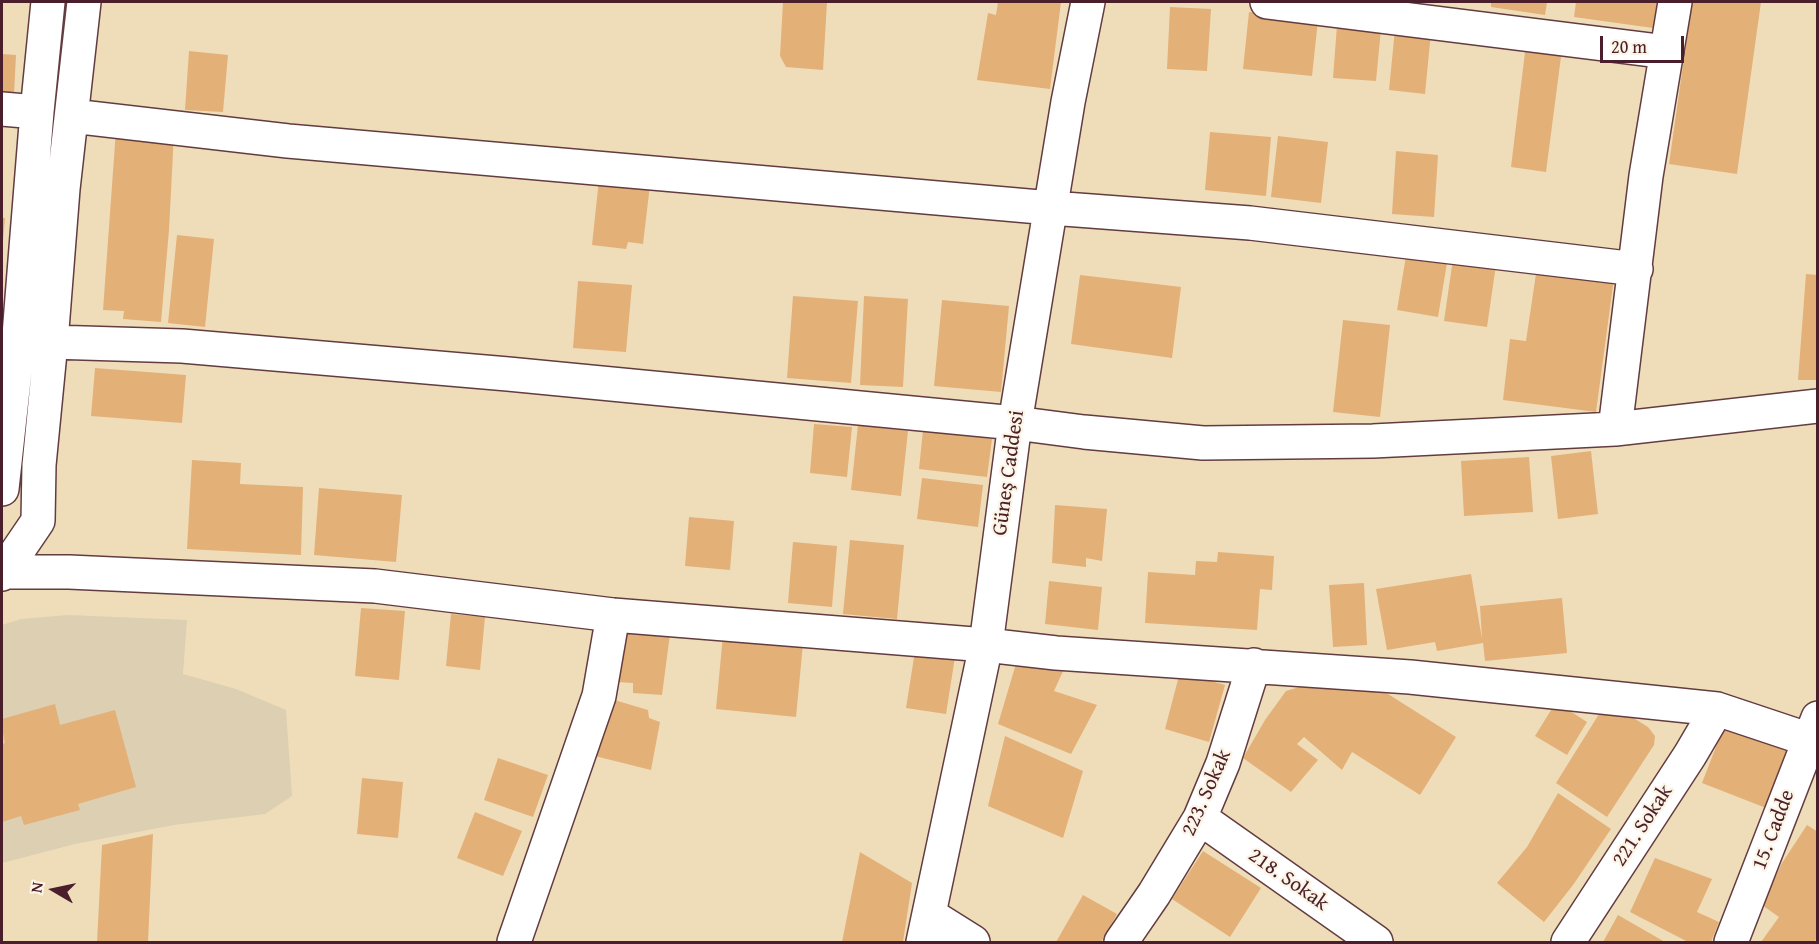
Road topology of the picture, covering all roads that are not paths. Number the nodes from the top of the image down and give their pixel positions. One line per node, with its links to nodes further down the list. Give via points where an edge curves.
1 (48, 2): 8 (street)
2 (84, 2): 9 (street)
3 (1088, 2): 10 (street, Güneş Caddesi)
4 (1267, 2): 6 (street)
5 (1675, 2): 6 (street)
6 (1667, 52): 11 (street, via 1646,176)
7 (2, 109): 8 (street)
8 (37, 112): 12 (street)
9 (72, 116): 10 (street, via 288,141); 13 (street)
10 (1051, 208): 11 (street, via 1250,223); 15 (street, Güneş Caddesi)
11 (1636, 269): 16 (street)
12 (10, 334): 17 (street)
13 (51, 342): 15 (street, via 182,346); 18 (street, via 39,465 38,521)
14 (1818, 406): 16 (street)
15 (1015, 423): 16 (street, via 1203,443 1373,441); 20 (street, Güneş Caddesi)
16 (1615, 429)
17 (2, 489)
18 (2, 566): 19 (street, via 375,586)
19 (613, 615): 20 (street); 26 (street, via 599,696)
20 (986, 645): 21 (street); 25 (street, Güneş Caddesi)
21 (1254, 665): 22 (street, via 1410,677); 24 (street, 223. Sokak, via 1223,763)
22 (1717, 710): 23 (street); 30 (street, 221. Sokak)
23 (1814, 729): 31 (street, 15. Cadde)
24 (1200, 818): 28 (street, 223. Sokak); 29 (street, 218. Sokak)
25 (927, 929): 27 (street)
26 (514, 942)
27 (974, 942)
28 (1121, 942)
29 (1376, 942)
30 (1568, 942)
31 (1731, 942)

